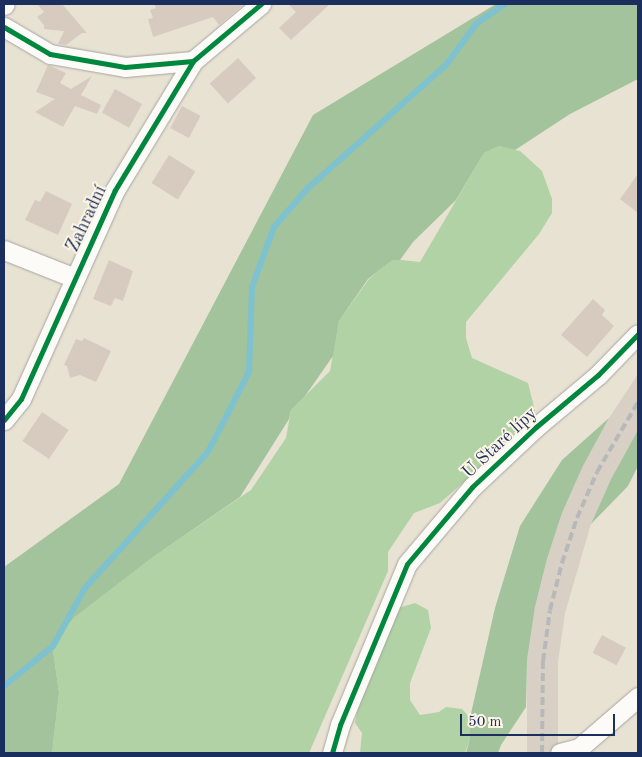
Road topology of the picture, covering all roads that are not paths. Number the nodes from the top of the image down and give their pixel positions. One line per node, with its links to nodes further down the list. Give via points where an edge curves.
1 (260, 4): 3 (street, Zahradní)
2 (4, 27): 3 (street, via 50,54 125,67)
3 (193, 61): 5 (street, Zahradní, via 115,190)
4 (4, 250): 5 (street)
5 (75, 278): 7 (street, Zahradní, via 21,399)
6 (638, 334): 9 (street, U Staré lípy, via 598,375 472,487 407,564 340,725)
7 (4, 420)
8 (638, 696): 10 (street, via 580,748)
9 (332, 753)
10 (560, 753)

